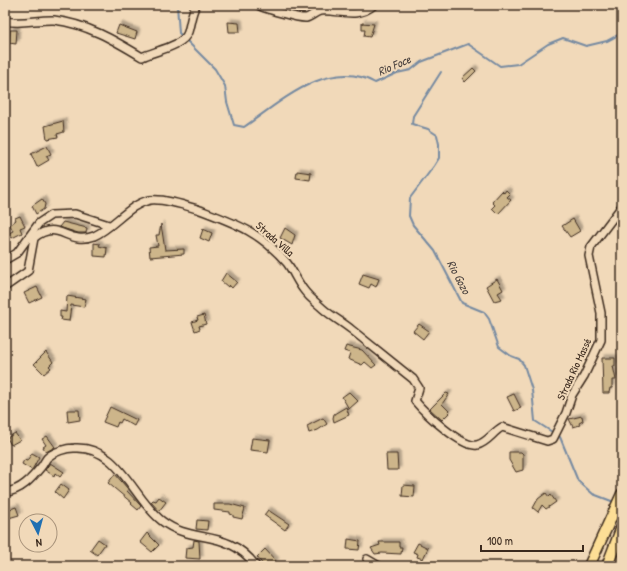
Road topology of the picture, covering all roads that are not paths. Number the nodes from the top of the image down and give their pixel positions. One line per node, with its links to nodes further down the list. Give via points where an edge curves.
1 (196, 5): 4 (street, via 191,14 188,34 177,44 142,57 110,38 72,23 53,20)
2 (258, 5): 3 (street, via 295,18 306,18 319,11 351,14)
3 (374, 5)
4 (5, 21)
5 (622, 206): 10 (street, Strada Rio Massé, via 592,247 589,256 601,313 601,340 584,376 572,394)
6 (109, 225): 7 (street, Strada Villa, via 89,238 79,238 50,229); 7 (street, via 88,216 62,213 51,215 39,223); 10 (street, Strada Villa, via 151,200 184,204 244,227 286,262 304,290 321,307 413,379 419,388 415,401 460,440 476,446 483,444 502,427 547,441 552,439)
7 (34, 234): 8 (street, via 17,253); 9 (street, via 28,271)
8 (5, 260)
9 (5, 288)
10 (557, 430)
11 (5, 492): 15 (street, via 21,486 32,478 48,457 68,449 86,448 106,459 123,473 152,513 163,522 178,530 228,543 240,549)
12 (622, 494): 17 (highway)
13 (622, 527): 18 (highway)
14 (367, 559): 16 (street)
15 (256, 566)
16 (379, 566)
17 (589, 566)
18 (607, 566)

